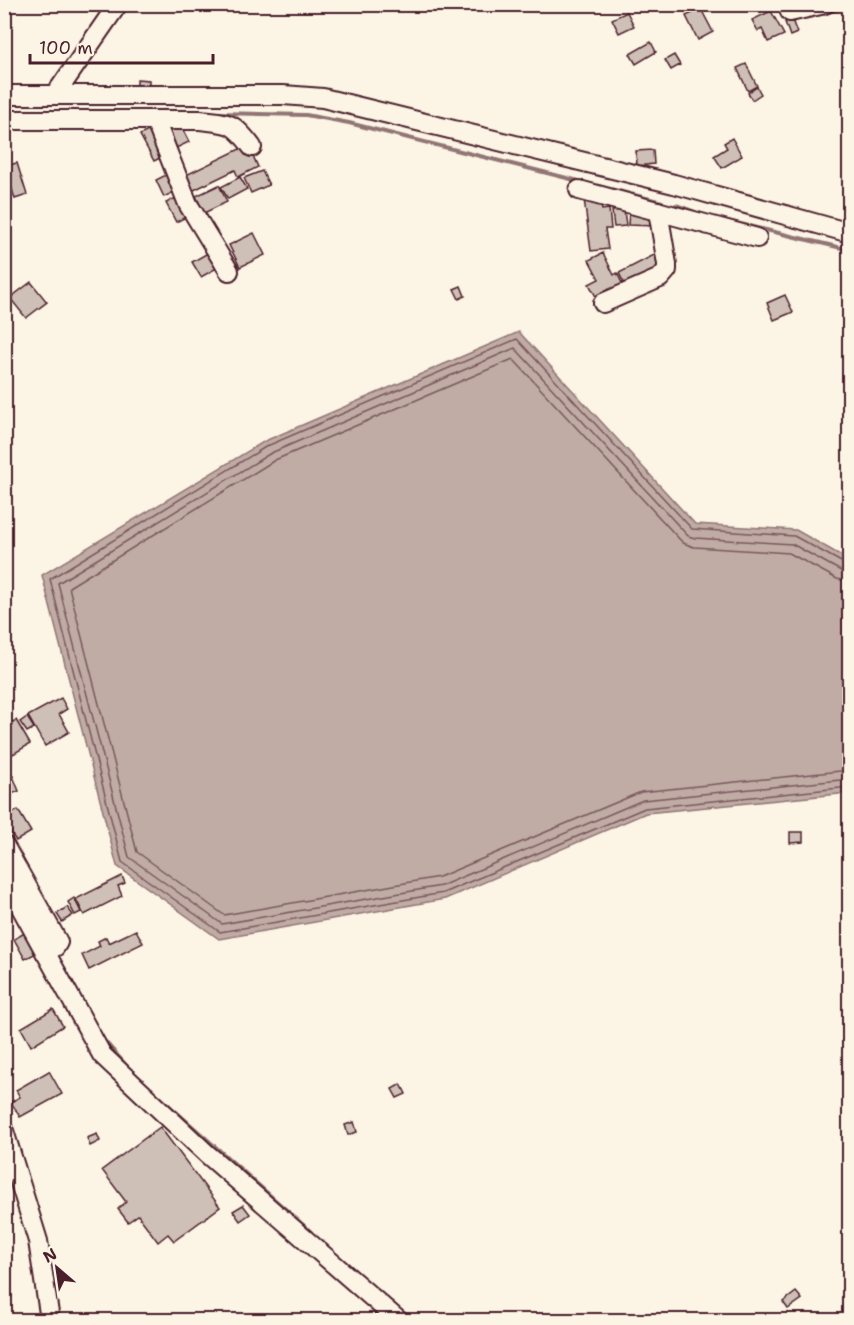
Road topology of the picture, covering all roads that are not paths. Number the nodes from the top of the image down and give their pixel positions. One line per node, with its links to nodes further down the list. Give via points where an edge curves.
1 (118, 4): 5 (street)
2 (787, 4): 3 (street, via 790,12)
3 (825, 4)
4 (13, 95): 5 (street); 6 (street)
5 (55, 95): 9 (street, via 323,98)
6 (12, 120): 7 (street)
7 (155, 120): 8 (street, via 230,124 239,129); 14 (street, via 188,204)
8 (252, 147)
9 (674, 184): 11 (street); 12 (street)
10 (579, 190): 11 (street)
11 (661, 212): 13 (street); 15 (street, via 667,264 664,274)
12 (849, 233)
13 (757, 238)
14 (229, 271)
15 (603, 303)
16 (4, 844): 18 (street, via 58,942)
17 (4, 877): 18 (street)
18 (45, 952): 21 (street, via 102,1055 207,1154)
19 (4, 1131): 20 (street, via 38,1241)
20 (50, 1320)
21 (398, 1320)

